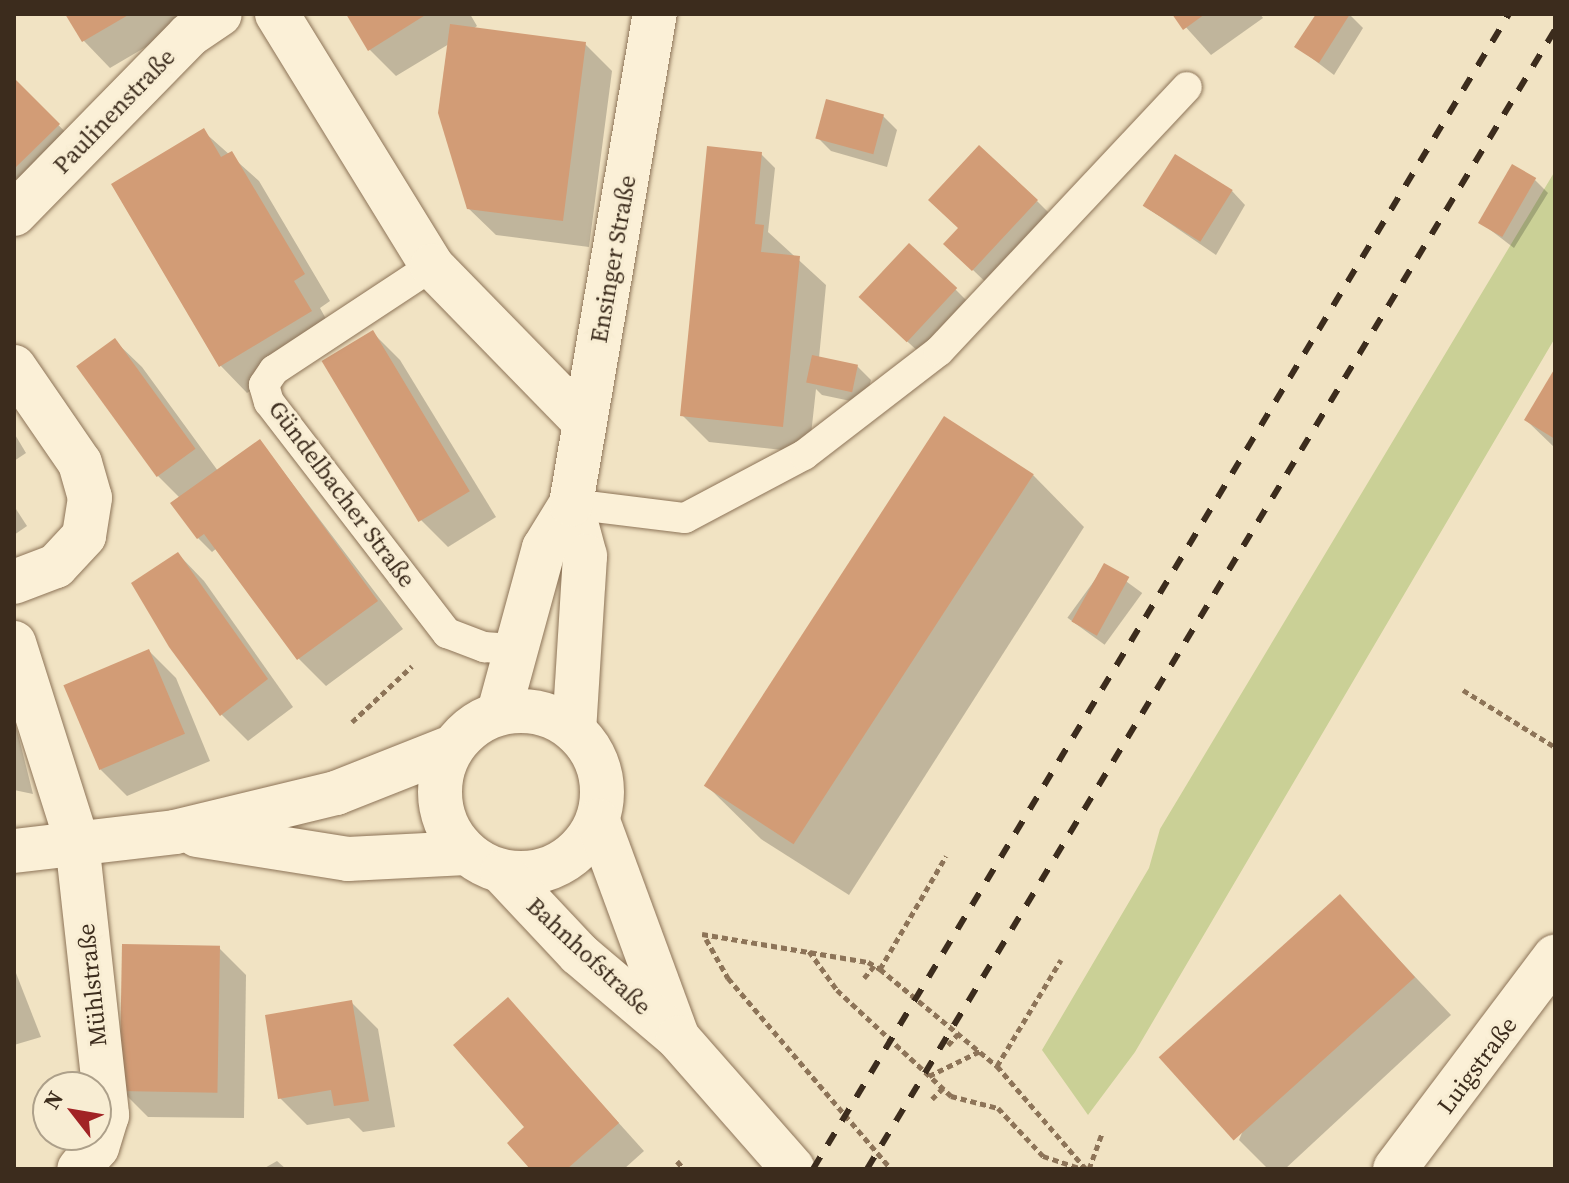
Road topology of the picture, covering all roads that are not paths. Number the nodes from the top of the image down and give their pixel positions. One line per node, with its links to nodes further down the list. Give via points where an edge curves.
1 (220, 14): 5 (street, Paulinenstraße, via 189,35)
2 (277, 14): 6 (street)
3 (655, 14): 8 (street, Ensinger Straße)
4 (1187, 87): 9 (lane, via 939,351 804,455 685,518)
5 (14, 214)
6 (432, 266): 8 (street); 12 (lane, Gündelbacher Straße, via 274,370 264,385 269,402 447,633 484,647)
7 (14, 367): 10 (street, via 80,463 90,498 84,536 56,566)
8 (584, 422): 9 (street, Ensinger Straße)
9 (571, 504): 12 (street, Ensinger Straße, via 544,548); 14 (street, Ensinger Straße, via 585,571)
10 (14, 582)
11 (14, 643): 18 (street, Mühlstraße)
12 (516, 649): 13 (street, Ensinger Straße)
13 (499, 712): 14 (street, via 525,709); 15 (street, via 465,731)
14 (574, 729): 16 (street, via 601,771)
15 (452, 747): 17 (street, via 336,793); 20 (street, via 443,767 440,802 451,835)
16 (598, 821): 20 (street, via 583,846 559,864 532,873); 22 (street, Bahnhofstraße)
17 (175, 832): 18 (street); 20 (street, via 348,859)
18 (77, 842): 19 (street); 23 (street, Mühlstraße, via 107,1115 97,1147)
19 (14, 851)
20 (484, 862): 22 (street, Bahnhofstraße, via 579,954)
21 (1555, 957): 25 (street, Luigstraße)
22 (678, 1038): 24 (street, Bahnhofstraße)
23 (79, 1169)
24 (793, 1169)
25 (1395, 1169)

